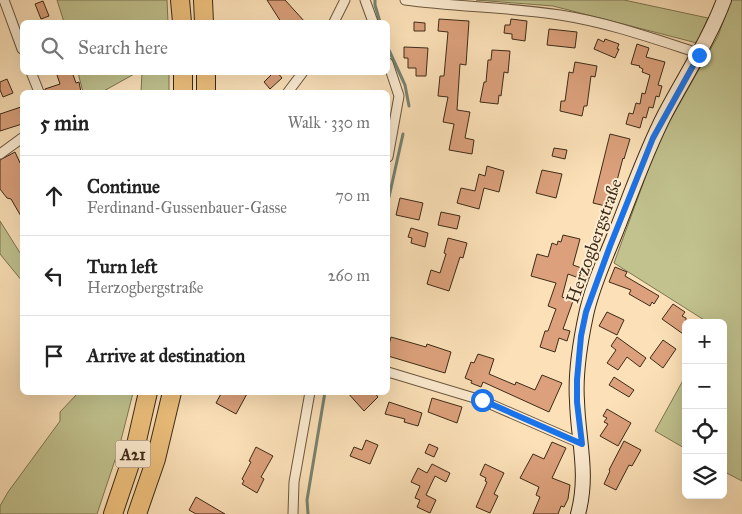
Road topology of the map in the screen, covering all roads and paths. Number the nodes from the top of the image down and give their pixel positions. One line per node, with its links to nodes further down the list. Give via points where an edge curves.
1 (4, 0): 12 (street)
2 (180, 0): 8 (highway)
3 (203, 0): 9 (highway)
4 (345, 0): 10 (street)
5 (364, 0): 11 (street)
6 (405, 0): 13 (street, via 562,15 622,28)
7 (724, 0): 13 (main road, Herzogbergstraße)
8 (182, 20)
9 (204, 20)
10 (335, 20)
11 (372, 20)
12 (20, 44)
13 (699, 55): 30 (main road, Herzogbergstraße, via 653,138 586,312 577,380)
14 (390, 69): 24 (street, via 399,96)
15 (32, 75): 19 (street)
16 (183, 75): 20 (highway)
17 (206, 75): 21 (highway)
18 (301, 75): 22 (street)
19 (38, 90)
20 (183, 90)
21 (206, 90)
22 (290, 90)
23 (20, 139): 25 (street)
24 (390, 146)
25 (0, 154)
26 (390, 373): 30 (street, via 482,400)
27 (147, 395): 31 (highway, A21)
28 (171, 395): 32 (highway, A21, via 156,459)
29 (309, 395): 33 (street, via 294,482)
30 (582, 444): 34 (main road, Herzogbergstraße, via 583,484)
31 (113, 514)
32 (137, 514)
33 (293, 514)
34 (578, 514)

